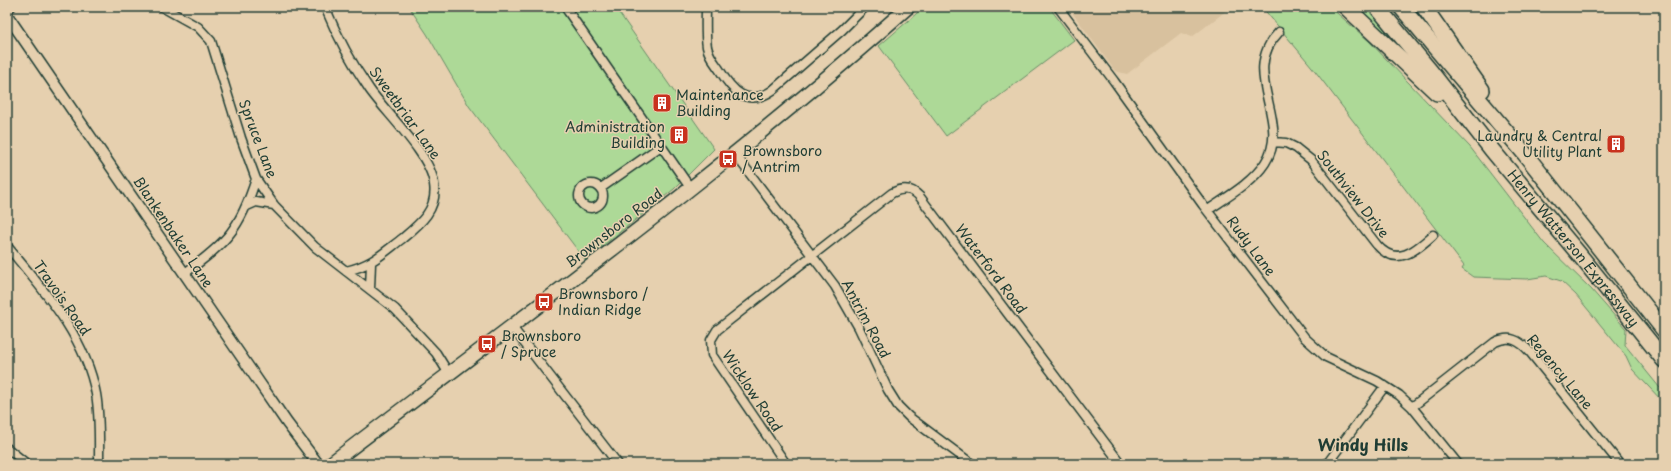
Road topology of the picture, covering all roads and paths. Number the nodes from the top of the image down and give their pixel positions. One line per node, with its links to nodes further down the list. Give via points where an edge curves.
1 (11, 7): 13 (street)
2 (162, 7): 21 (street, Spruce Lane, via 198,27 211,40)
3 (325, 7): 30 (street, Sweetbriar Lane, via 355,68 427,162 434,178 433,201 424,220)
4 (565, 7): 17 (street)
5 (706, 7): 6 (street, via 706,39 711,57 731,87 741,95 754,98 773,90)
6 (865, 7)
7 (908, 7): 19 (main road, Brownsboro Road)
8 (1058, 7): 26 (street, Rudy Lane)
9 (1346, 7): 18 (highway, via 1424,80)
10 (1377, 7): 18 (highway, Henry Watterson Expressway)
11 (1401, 7): 20 (highway, Henry Watterson Expressway)
12 (1424, 7): 20 (highway)
13 (7, 10)
14 (7, 15): 32 (street, Blankenbaker Lane)
15 (1279, 32): 16 (street, via 1268,46 1262,69 1271,115)
16 (1273, 142): 26 (street, via 1261,169); 27 (street, Southview Drive, via 1296,148 1311,160 1386,254 1406,255)
17 (661, 146): 22 (street); 23 (street)
18 (1492, 150): 36 (highway, Henry Watterson Expressway)
19 (735, 154): 23 (main road, Brownsboro Road); 29 (street, Antrim Road)
20 (1524, 154): 35 (highway, Henry Watterson Expressway)
21 (256, 179): 24 (street, Spruce Lane); 25 (street)
22 (601, 188)
23 (691, 189): 34 (main road, Brownsboro Road)
24 (274, 204): 25 (street, via 256,202); 31 (street, Spruce Lane, via 314,247)
25 (247, 206): 32 (street, via 226,240)
26 (1208, 210): 38 (street, Rudy Lane, via 1314,348 1340,365)
27 (1433, 235)
28 (7, 246): 42 (street, Travois Road, via 60,314 84,355 96,395)
29 (812, 255): 46 (street, Wicklow Road, via 717,330 710,344 712,355); 47 (street, Antrim Road, via 849,308 898,406); 48 (street, Waterford Road, via 892,193 908,189 917,193)
30 (371, 263): 31 (street, Sweetbriar Lane); 33 (street)
31 (346, 271): 33 (street, Spruce Lane)
32 (185, 274): 43 (street, Blankenbaker Lane)
33 (370, 289): 37 (street, Spruce Lane, via 414,328)
34 (512, 327): 37 (main road, Brownsboro Road); 45 (street)
35 (1664, 330)
36 (1664, 360)
37 (450, 374): 44 (main road, Brownsboro Road)
38 (1385, 386): 39 (street, Rudy Lane); 49 (street)
39 (1412, 407): 50 (street, Rudy Lane); 51 (street, Regency Lane, via 1495,342 1511,338 1520,342 1530,352)
40 (7, 448): 41 (street)
41 (27, 464)
42 (99, 464)
43 (318, 464)
44 (330, 464)
45 (618, 464)
46 (786, 464)
47 (972, 464)
48 (1121, 464)
49 (1327, 464)
50 (1458, 464)
51 (1620, 464)

